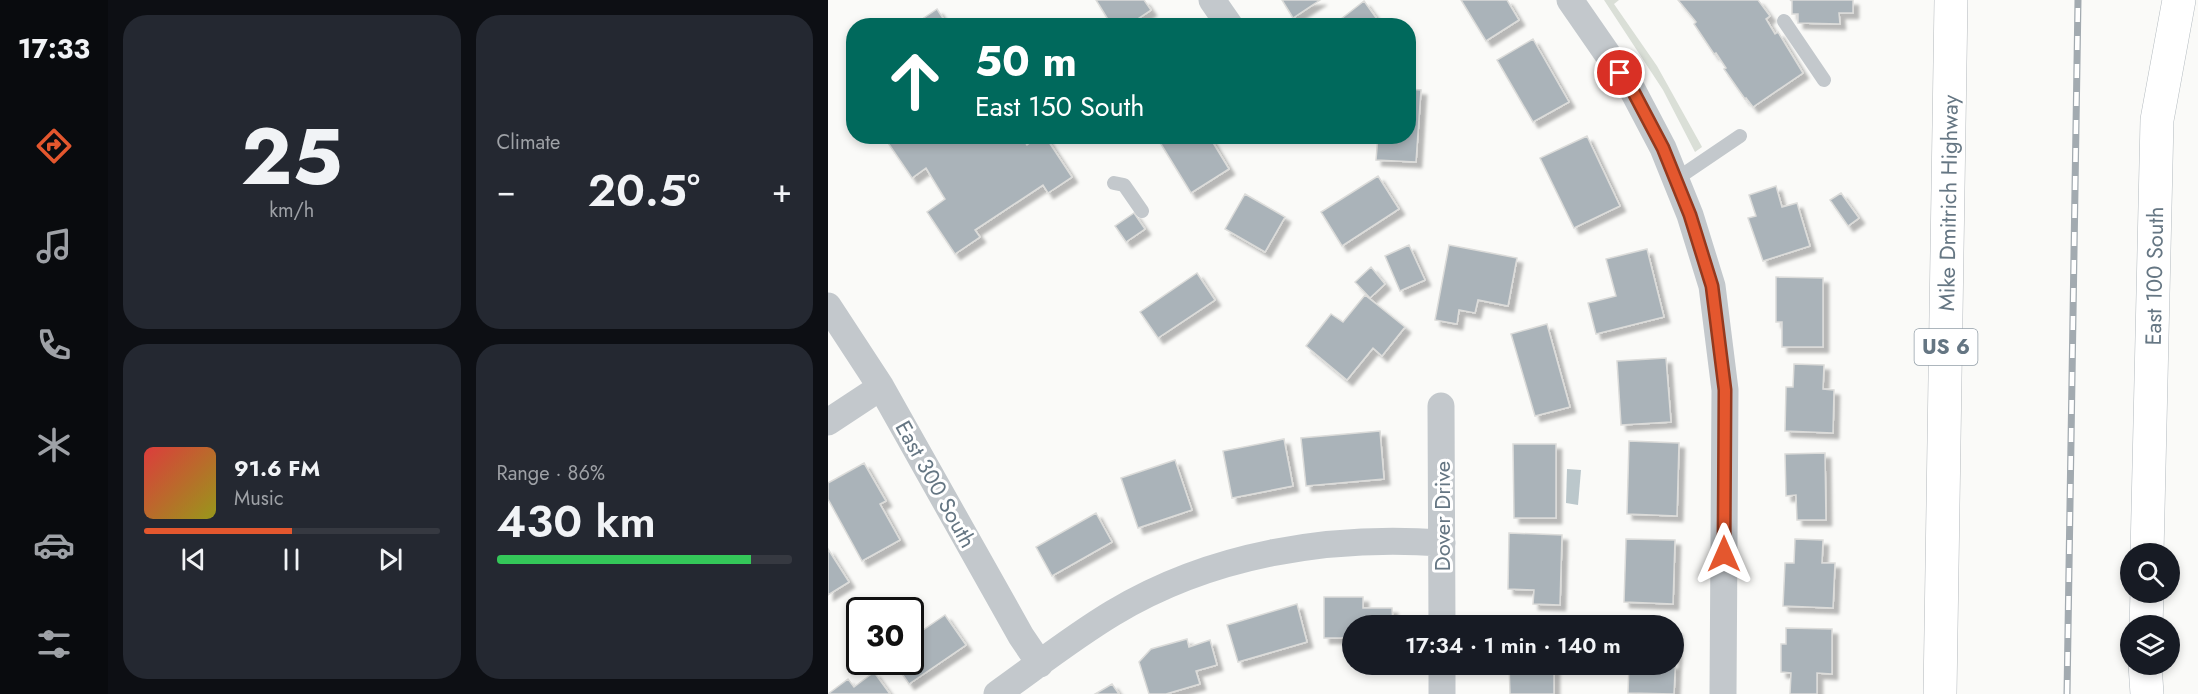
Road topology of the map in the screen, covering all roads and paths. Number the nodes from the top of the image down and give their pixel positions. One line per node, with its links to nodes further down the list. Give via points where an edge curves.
1 (1212, 0): 5 (street)
2 (1570, 0): 9 (street, via 1633,91)
3 (1951, 0): 25 (main road, Mike Dmitrich Highway / US 6)
4 (2179, 0): 17 (main road, East 100 South, via 2157,120)
5 (1224, 18)
6 (1784, 21): 7 (lane)
7 (1824, 80)
8 (1740, 136): 9 (lane)
9 (1675, 180): 24 (street, via 1712,286 1725,390)
10 (1114, 183): 11 (lane, via 1124,185)
11 (1142, 211)
12 (828, 306): 13 (street, East 300 South)
13 (881, 387): 15 (street); 19 (street, East 300 South)
14 (1441, 406): 16 (street, Dover Drive)
15 (828, 422)
16 (1442, 543): 18 (street, Dover Drive); 19 (street, via 1322,544 1286,549 1224,566 1160,589 1113,613)
17 (2148, 543)
18 (1442, 615)
19 (1040, 664): 22 (street)
20 (1442, 675): 23 (street)
21 (2146, 675): 26 (main road)
22 (997, 694)
23 (1442, 694)
24 (1723, 694)
25 (1941, 694)
26 (2147, 694)

